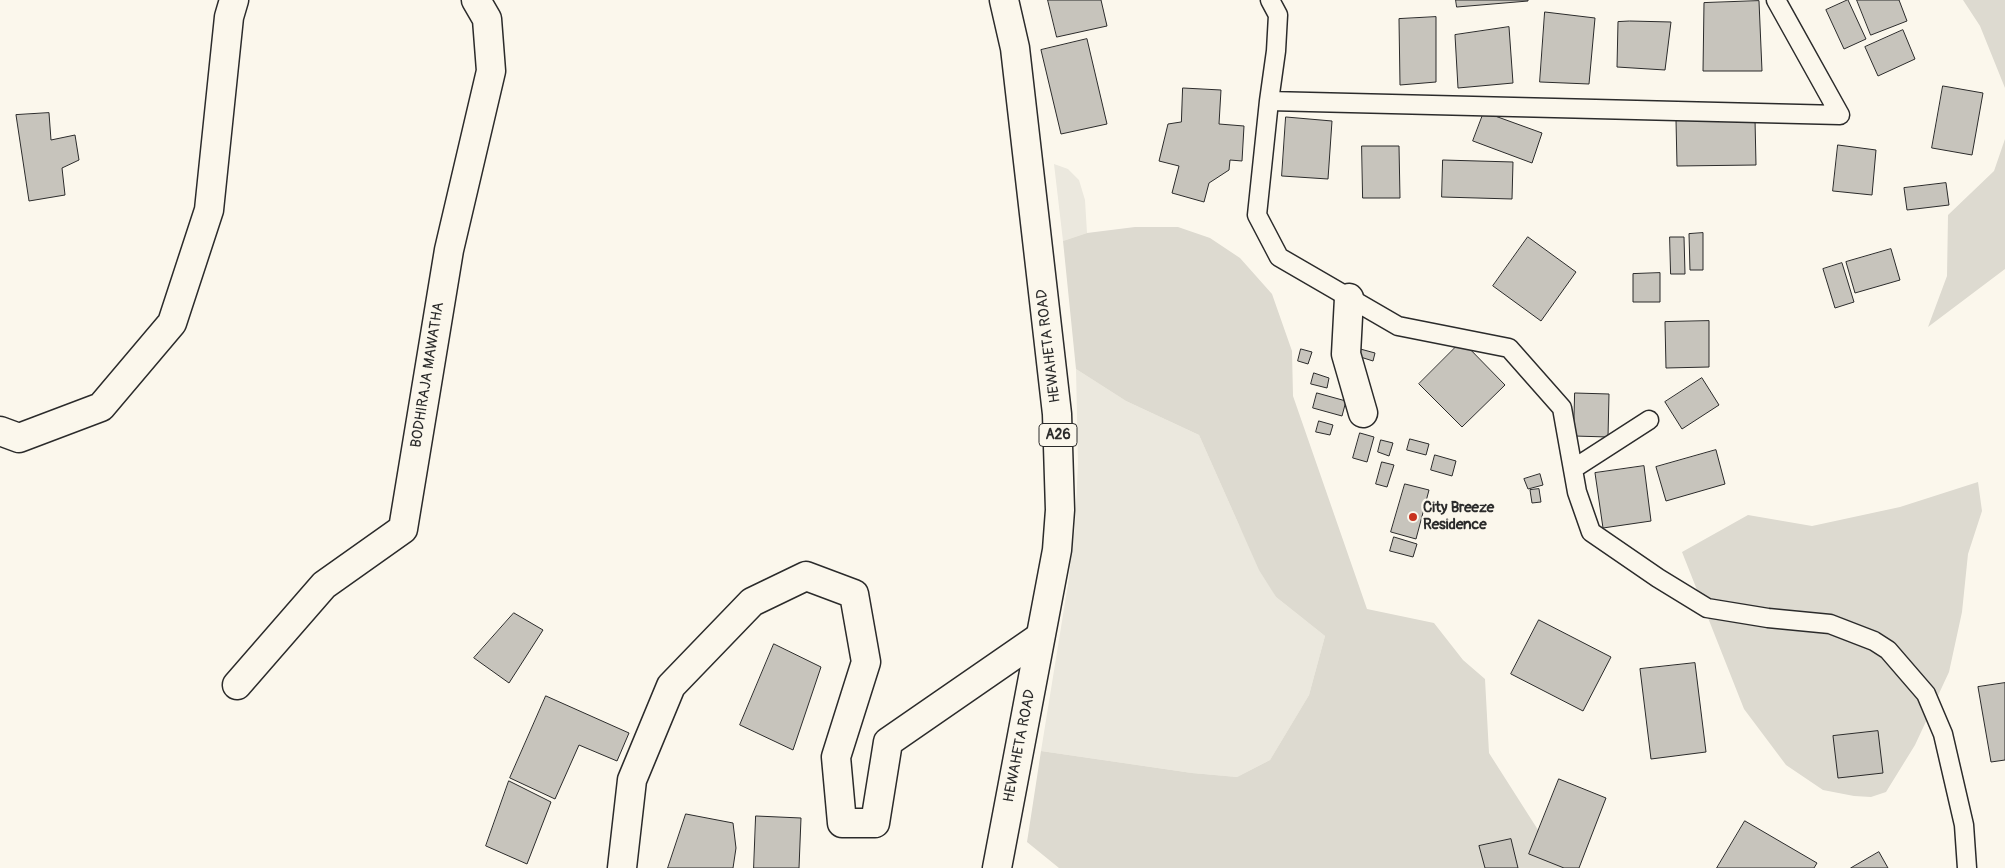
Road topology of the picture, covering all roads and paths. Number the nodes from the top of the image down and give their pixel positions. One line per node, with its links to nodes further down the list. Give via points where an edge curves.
1 (234, 0): 10 (main road, via 229,17 209,210 172,323 101,407 19,438)
2 (476, 0): 13 (main road, BODHIRAJA MAWATHA, via 487,19 491,71 449,250 403,528 324,585)
3 (1004, 0): 12 (main road, HEWAHETA ROAD / A26, via 1017,65 1058,423 1060,510 1057,550)
4 (1270, 0): 6 (lane, via 1278,15)
5 (1776, 0): 6 (lane, via 1840,115)
6 (1269, 102): 7 (lane, via 1257,215 1279,257)
7 (1349, 298): 8 (main road, via 1346,354); 11 (lane, via 1398,326 1509,348 1562,408)
8 (1363, 413)
9 (1649, 420): 11 (lane)
10 (0, 431)
11 (1573, 469): 16 (lane, via 1591,532 1708,608 1830,624 1888,650 1926,694 1943,734 1964,825)
12 (1040, 638): 14 (main road, via 888,742 876,823 842,823 836,757 866,662 854,594 806,576 752,602 670,686 632,780); 15 (main road, HEWAHETA ROAD / A26)
13 (237, 685)
14 (622, 868)
15 (997, 868)
16 (1967, 868)

